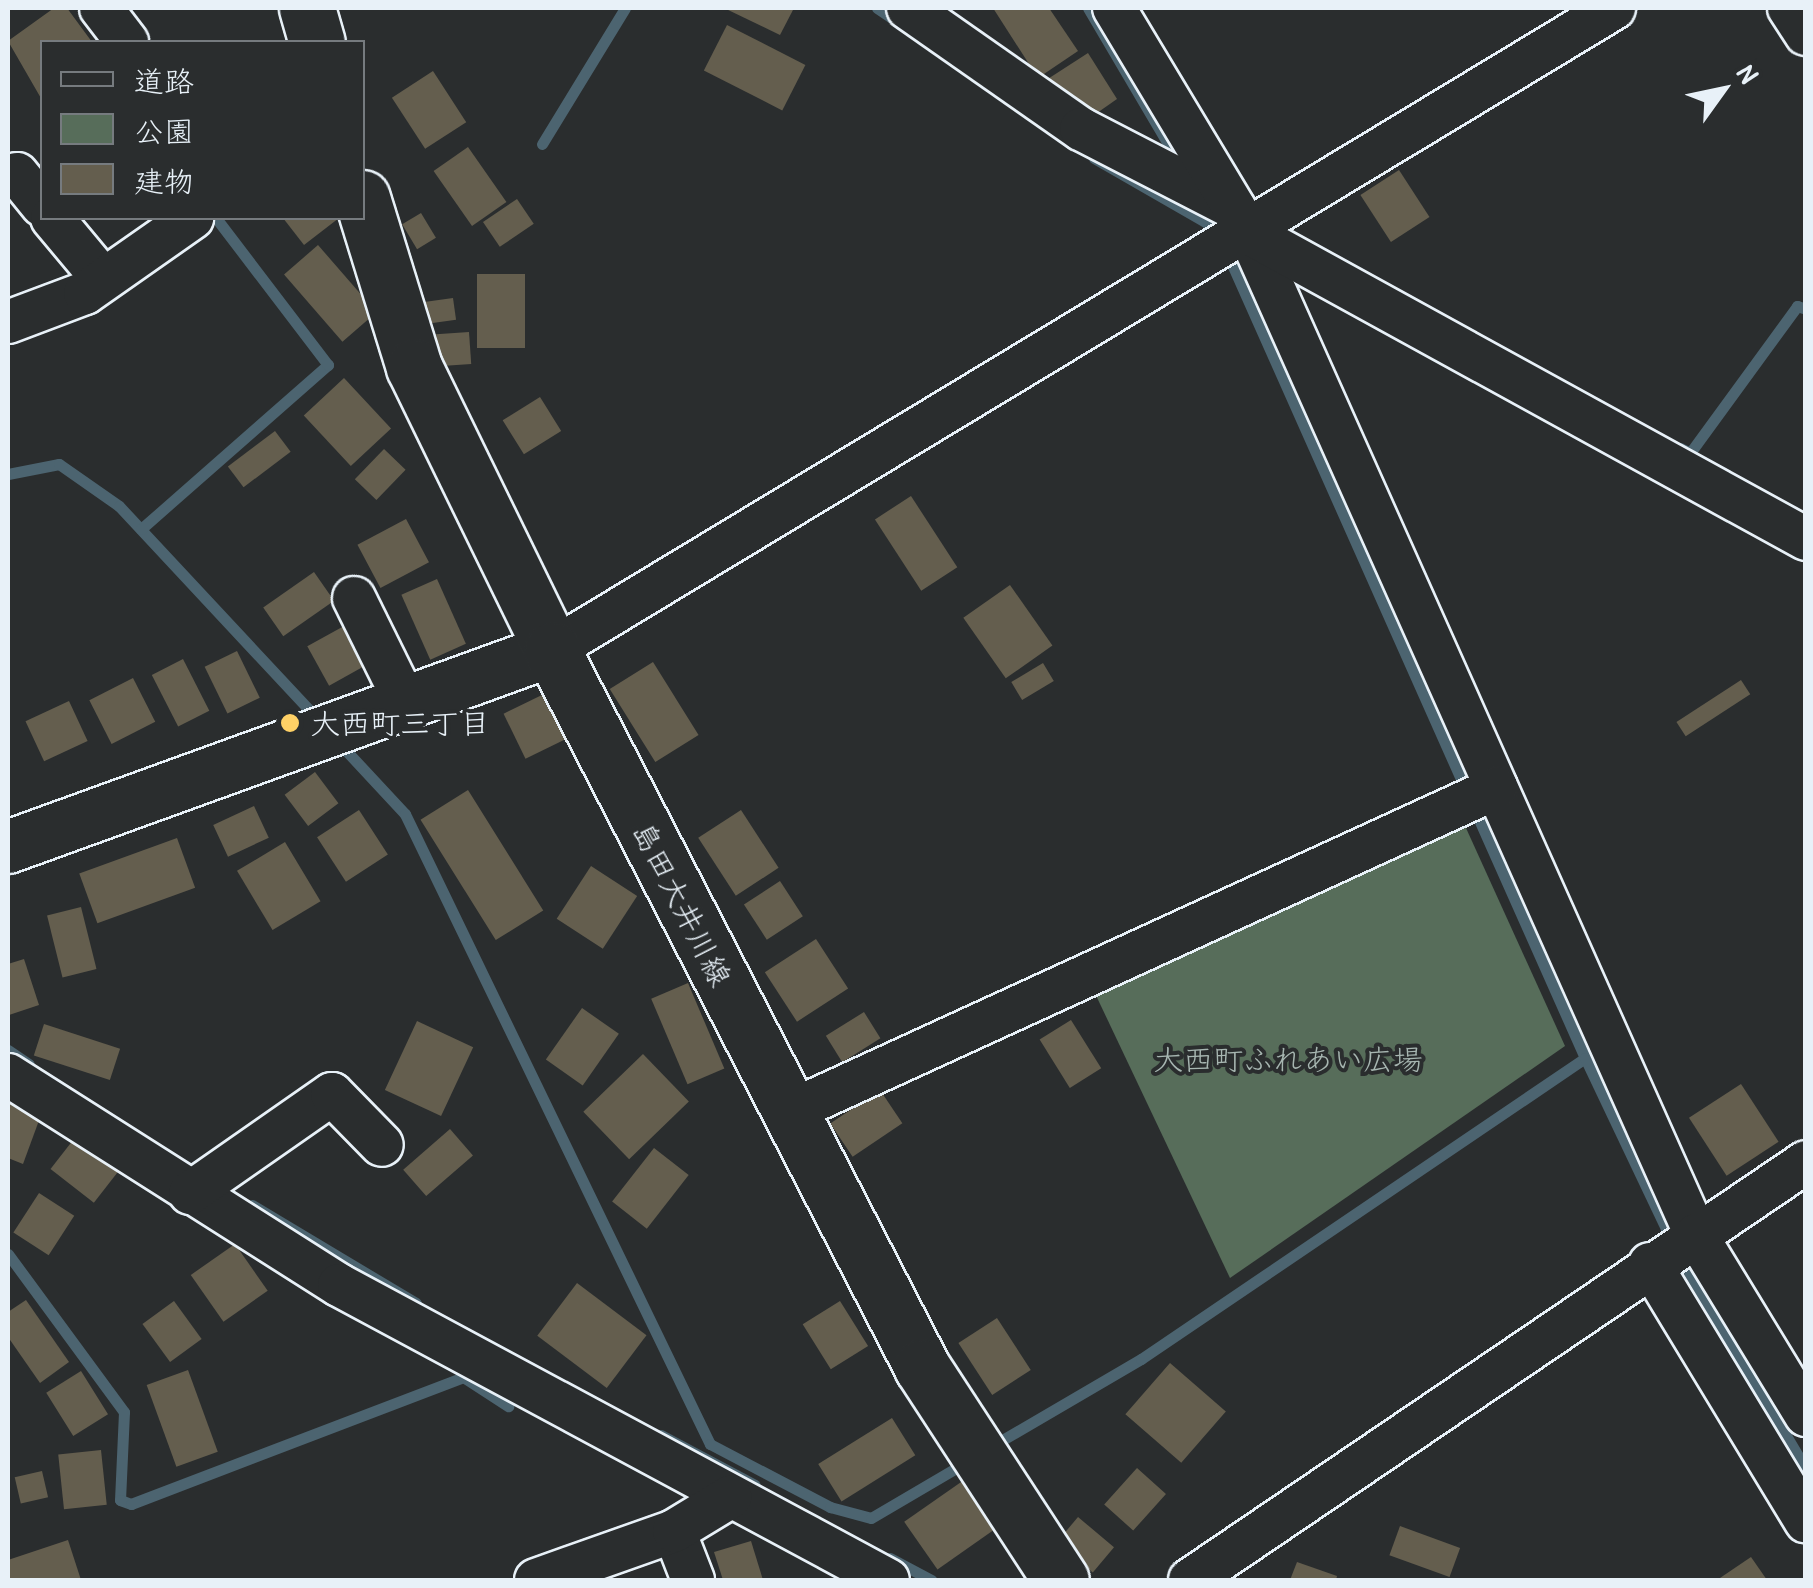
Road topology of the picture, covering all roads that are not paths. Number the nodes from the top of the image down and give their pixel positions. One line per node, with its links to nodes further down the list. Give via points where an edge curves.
1 (100, 8): 8 (street)
2 (307, 8): 9 (main road)
3 (908, 8): 13 (street, via 1082,128)
4 (1114, 8): 13 (street)
5 (1614, 8): 13 (street)
6 (1789, 8): 7 (street)
7 (1806, 34)
8 (125, 40)
9 (316, 40)
10 (365, 208): 18 (main road, 島田大井川線, via 414,367)
11 (54, 220): 14 (street)
12 (189, 220): 14 (street)
13 (1241, 220): 16 (street); 18 (street); 20 (street)
14 (102, 278): 15 (street, via 84,293)
15 (8, 322)
16 (1806, 539)
17 (354, 598): 19 (street)
18 (552, 650): 19 (street); 23 (main road, 島田大井川線)
19 (406, 703): 21 (street)
20 (1496, 788): 23 (street); 27 (street)
21 (8, 842)
22 (8, 1075): 26 (street)
23 (789, 1112): 36 (main road, 島田大井川線, via 922,1367)
24 (382, 1146): 26 (street, via 332,1094)
25 (1806, 1162): 27 (street)
26 (190, 1193): 30 (street, via 339,1286)
27 (1696, 1235): 28 (street); 29 (street)
28 (1650, 1264): 31 (street); 37 (street)
29 (1806, 1415)
30 (730, 1497): 32 (street); 35 (street)
31 (1806, 1522)
32 (674, 1531): 33 (street); 34 (street)
33 (536, 1580)
34 (692, 1580)
35 (888, 1580)
36 (1061, 1580)
37 (1190, 1580)

